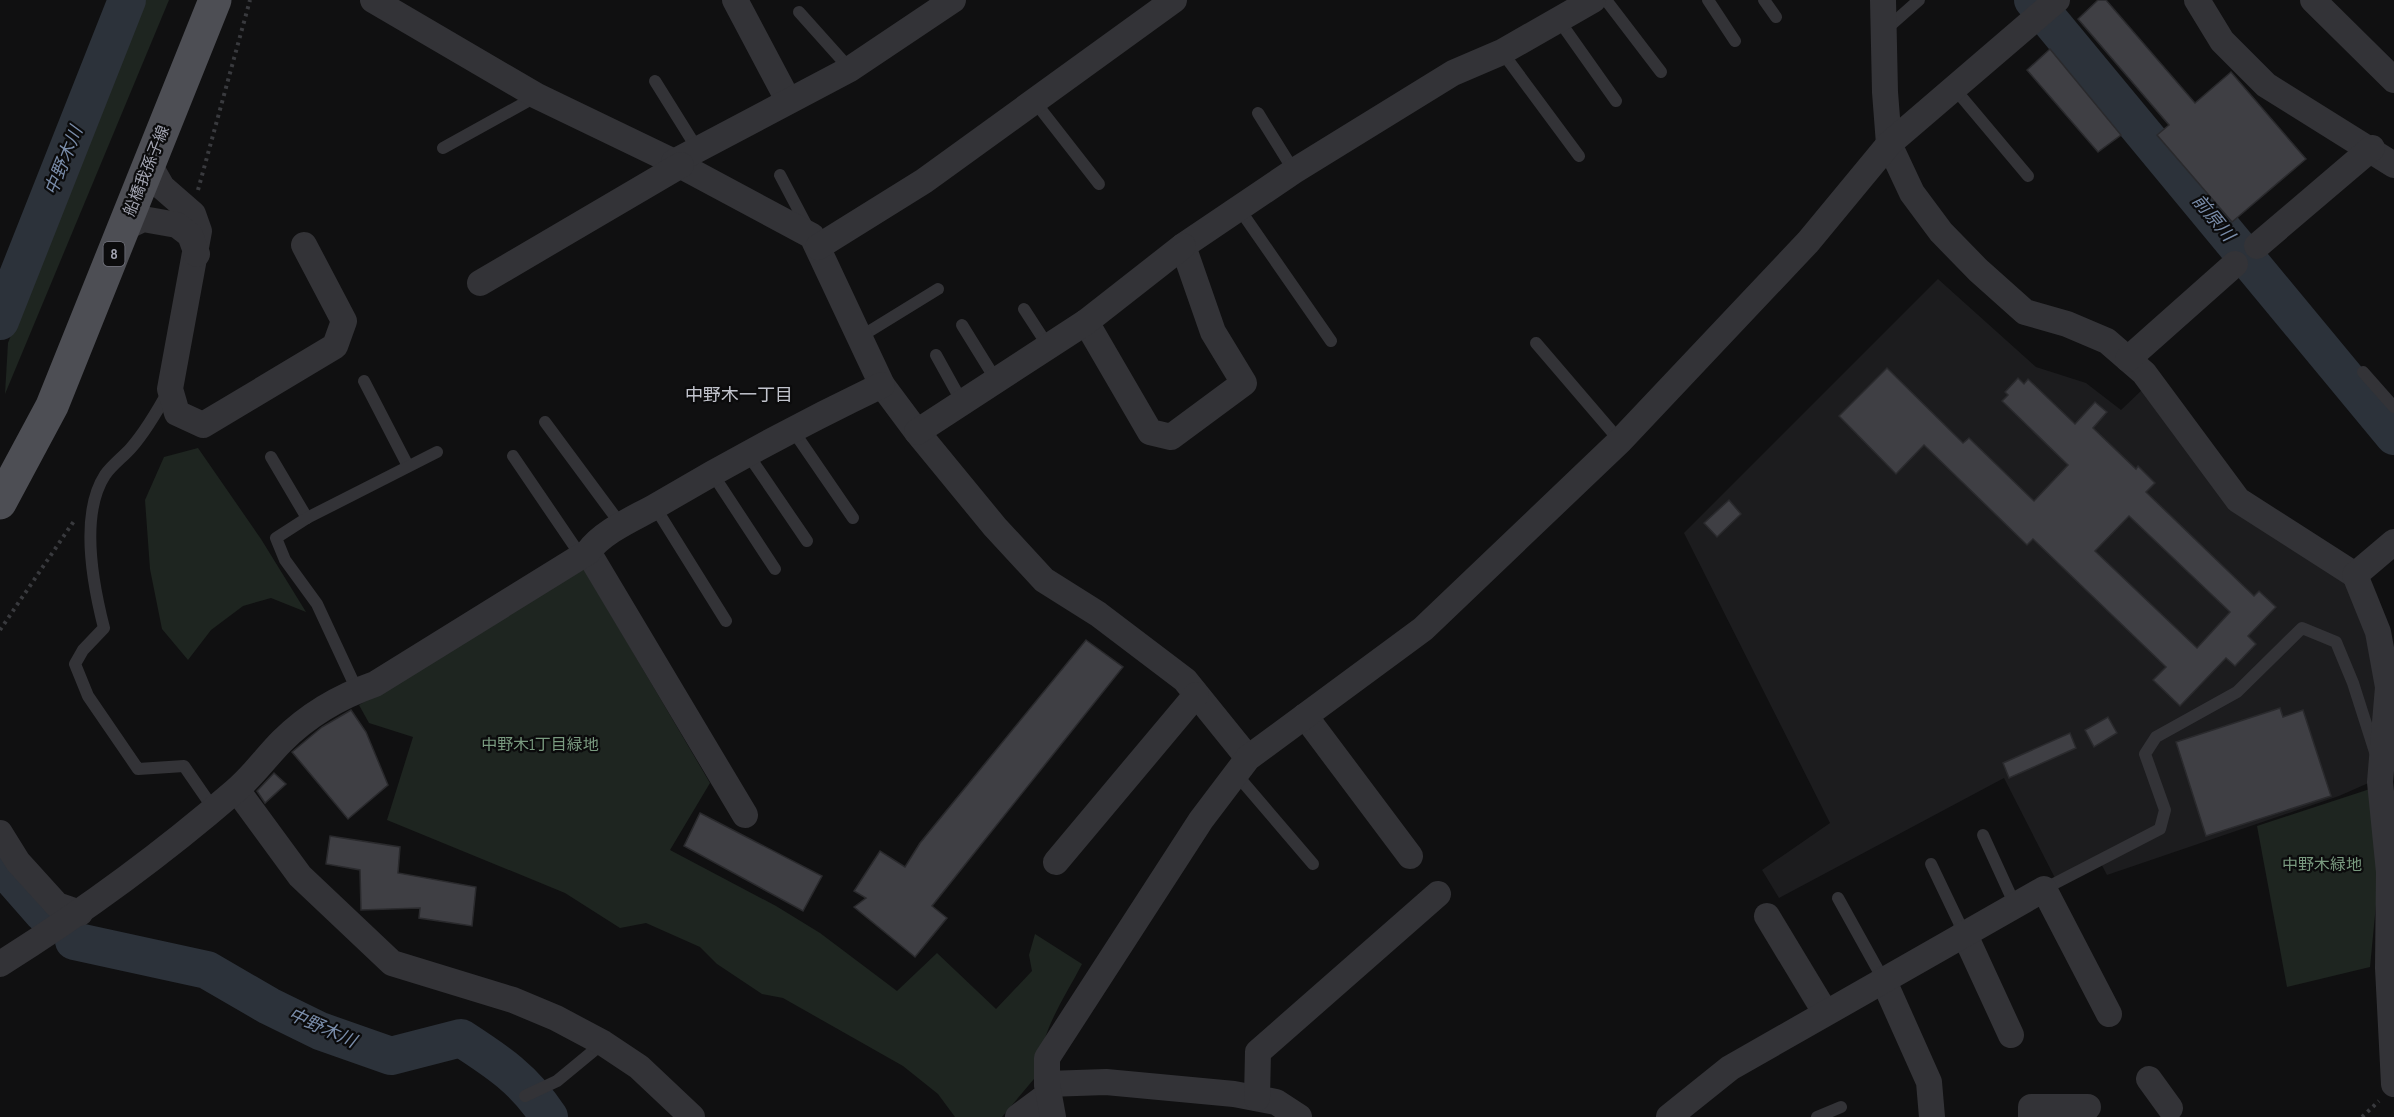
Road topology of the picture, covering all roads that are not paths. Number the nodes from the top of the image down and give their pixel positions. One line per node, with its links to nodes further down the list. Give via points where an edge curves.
1 (215, 0): 37 (main road, 船橋我孫子線 / 8)
2 (372, 0): 26 (street)
3 (735, 0): 27 (street)
4 (953, 0): 21 (street)
5 (1173, 0): 29 (street)
6 (1593, 0): 17 (street)
7 (1606, 0): 22 (lane)
8 (1708, 0): 19 (lane)
9 (1764, 0): 16 (lane)
10 (1883, 0): 18 (street)
11 (1919, 0): 18 (lane)
12 (2197, 0): 33 (street, via 2222,41 2266,85)
13 (2313, 0): 23 (street)
14 (2055, 2): 25 (street)
15 (799, 12): 21 (lane)
16 (1776, 17)
17 (1557, 19): 20 (street); 28 (lane)
18 (1884, 31): 31 (street)
19 (1736, 41)
20 (1502, 52): 34 (lane); 38 (street, via 1453,73)
21 (850, 69): 27 (street)
22 (1661, 72)
23 (2394, 80)
24 (655, 81): 35 (lane)
25 (1954, 88): 31 (street); 40 (lane)
26 (537, 96): 32 (lane); 35 (street)
27 (788, 99): 35 (street)
28 (1616, 101)
29 (1035, 102): 41 (lane); 44 (street, via 924,181)
30 (1258, 113): 38 (lane)
31 (1889, 144): 60 (street, via 1912,193 1941,232 1978,270 2025,312 2107,341); 71 (street, via 1808,242)
32 (443, 148)
33 (2372, 148): 36 (street); 47 (street)
34 (1580, 156)
35 (684, 159): 44 (street); 50 (street)
36 (2394, 165)
37 (150, 166): 43 (main road, 船橋我孫子線 / 8); 48 (street, via 162,187 193,214 200,231)
38 (1294, 171): 42 (street)
39 (780, 175): 44 (lane)
40 (2028, 176)
41 (1099, 184)
42 (1239, 207): 46 (street); 56 (lane)
43 (124, 228): 48 (street, via 143,219 177,225 190,235); 78 (main road, 船橋我孫子線 / 8, via 52,406)
44 (815, 241): 55 (street)
45 (304, 244): 65 (street, via 344,321 335,346 203,425 177,413)
46 (1183, 246): 53 (street); 53 (street, via 1213,332 1244,383 1171,437 1150,432)
47 (2257, 246)
48 (197, 254): 65 (street)
49 (2235, 264): 60 (street)
50 (480, 283)
51 (938, 289): 55 (lane)
52 (1024, 309): 58 (lane)
53 (1086, 322): 58 (street)
54 (962, 325): 62 (lane)
55 (860, 337): 64 (street)
56 (1331, 340)
57 (1536, 343): 71 (lane)
58 (1048, 346): 62 (street)
59 (936, 355): 66 (lane)
60 (2128, 359): 87 (street, via 2144,373 2238,500)
61 (2363, 372): 67 (lane)
62 (996, 380): 66 (street)
63 (364, 381): 76 (lane)
64 (882, 385): 69 (street); 70 (street)
65 (170, 389): 96 (lane, via 132,448 105,475 95,502 90,535 95,592 104,628 75,664 88,696 138,769 184,766)
66 (962, 402): 70 (street)
67 (2394, 407)
68 (545, 422): 82 (lane)
69 (792, 429): 73 (street); 81 (lane)
70 (917, 432): 90 (street, via 1044,580 1098,614 1185,680)
71 (1620, 441): 91 (street, via 1423,629)
72 (437, 452): 76 (lane)
73 (747, 453): 77 (street); 83 (lane)
74 (513, 456): 85 (lane)
75 (272, 458): 80 (lane)
76 (408, 466): 80 (lane)
77 (712, 473): 79 (street); 86 (lane)
78 (0, 503)
79 (654, 507): 82 (street); 88 (lane)
80 (307, 518): 89 (lane, via 276,538 285,560 317,604)
81 (853, 518)
82 (622, 526): 85 (street)
83 (807, 542)
84 (2394, 542): 87 (street)
85 (585, 554): 89 (street, via 375,684); 97 (street)
86 (776, 569)
87 (2355, 576): 92 (street, via 2378,632 2388,687)
88 (726, 621)
89 (357, 690): 95 (street, via 312,715)
90 (1196, 694): 93 (street); 101 (street)
91 (1305, 716): 93 (street); 100 (street)
92 (2389, 744): 94 (street)
93 (1242, 766): 102 (lane); 121 (street, via 1201,820 1047,1058)
94 (2381, 771): 104 (lane, via 2336,642 2302,628 2237,692 2156,737 2145,754 2165,810 2160,829); 112 (street)
95 (237, 790): 96 (street); 117 (street, via 300,876 392,963 513,1000)
96 (213, 808): 108 (street)
97 (745, 816)
98 (0, 833): 108 (street, via 18,862 57,905)
99 (1983, 836): 107 (lane)
100 (1410, 856)
101 (1056, 862)
102 (1313, 864)
103 (1931, 864): 110 (lane)
104 (2044, 889): 107 (street); 115 (street)
105 (1438, 894): 122 (street, via 1258,1053)
106 (1838, 898): 113 (lane)
107 (2015, 905): 110 (street)
108 (80, 913): 111 (street)
109 (1767, 916): 114 (street)
110 (1964, 933): 113 (street); 116 (street)
111 (0, 964)
112 (2391, 967): 118 (street)
113 (1883, 979): 114 (street); 131 (street, via 1929,1082)
114 (1826, 1012): 129 (street, via 1730,1068)
115 (2109, 1014)
116 (2011, 1035)
117 (603, 1043): 120 (lane, via 557,1081); 126 (street, via 639,1067)
118 (2393, 1072)
119 (2149, 1079): 125 (street)
120 (525, 1096)
121 (1050, 1098): 122 (street, via 1106,1082); 127 (street)
122 (1257, 1098): 128 (street, via 1276,1102)
123 (1841, 1107): 130 (lane)
124 (2088, 1107): 132 (street, via 2031,1107)
125 (2169, 1114)
126 (692, 1117)
127 (1018, 1117)
128 (1299, 1117)
129 (1669, 1117)
130 (1817, 1117)
131 (1932, 1117)
132 (2031, 1117)

